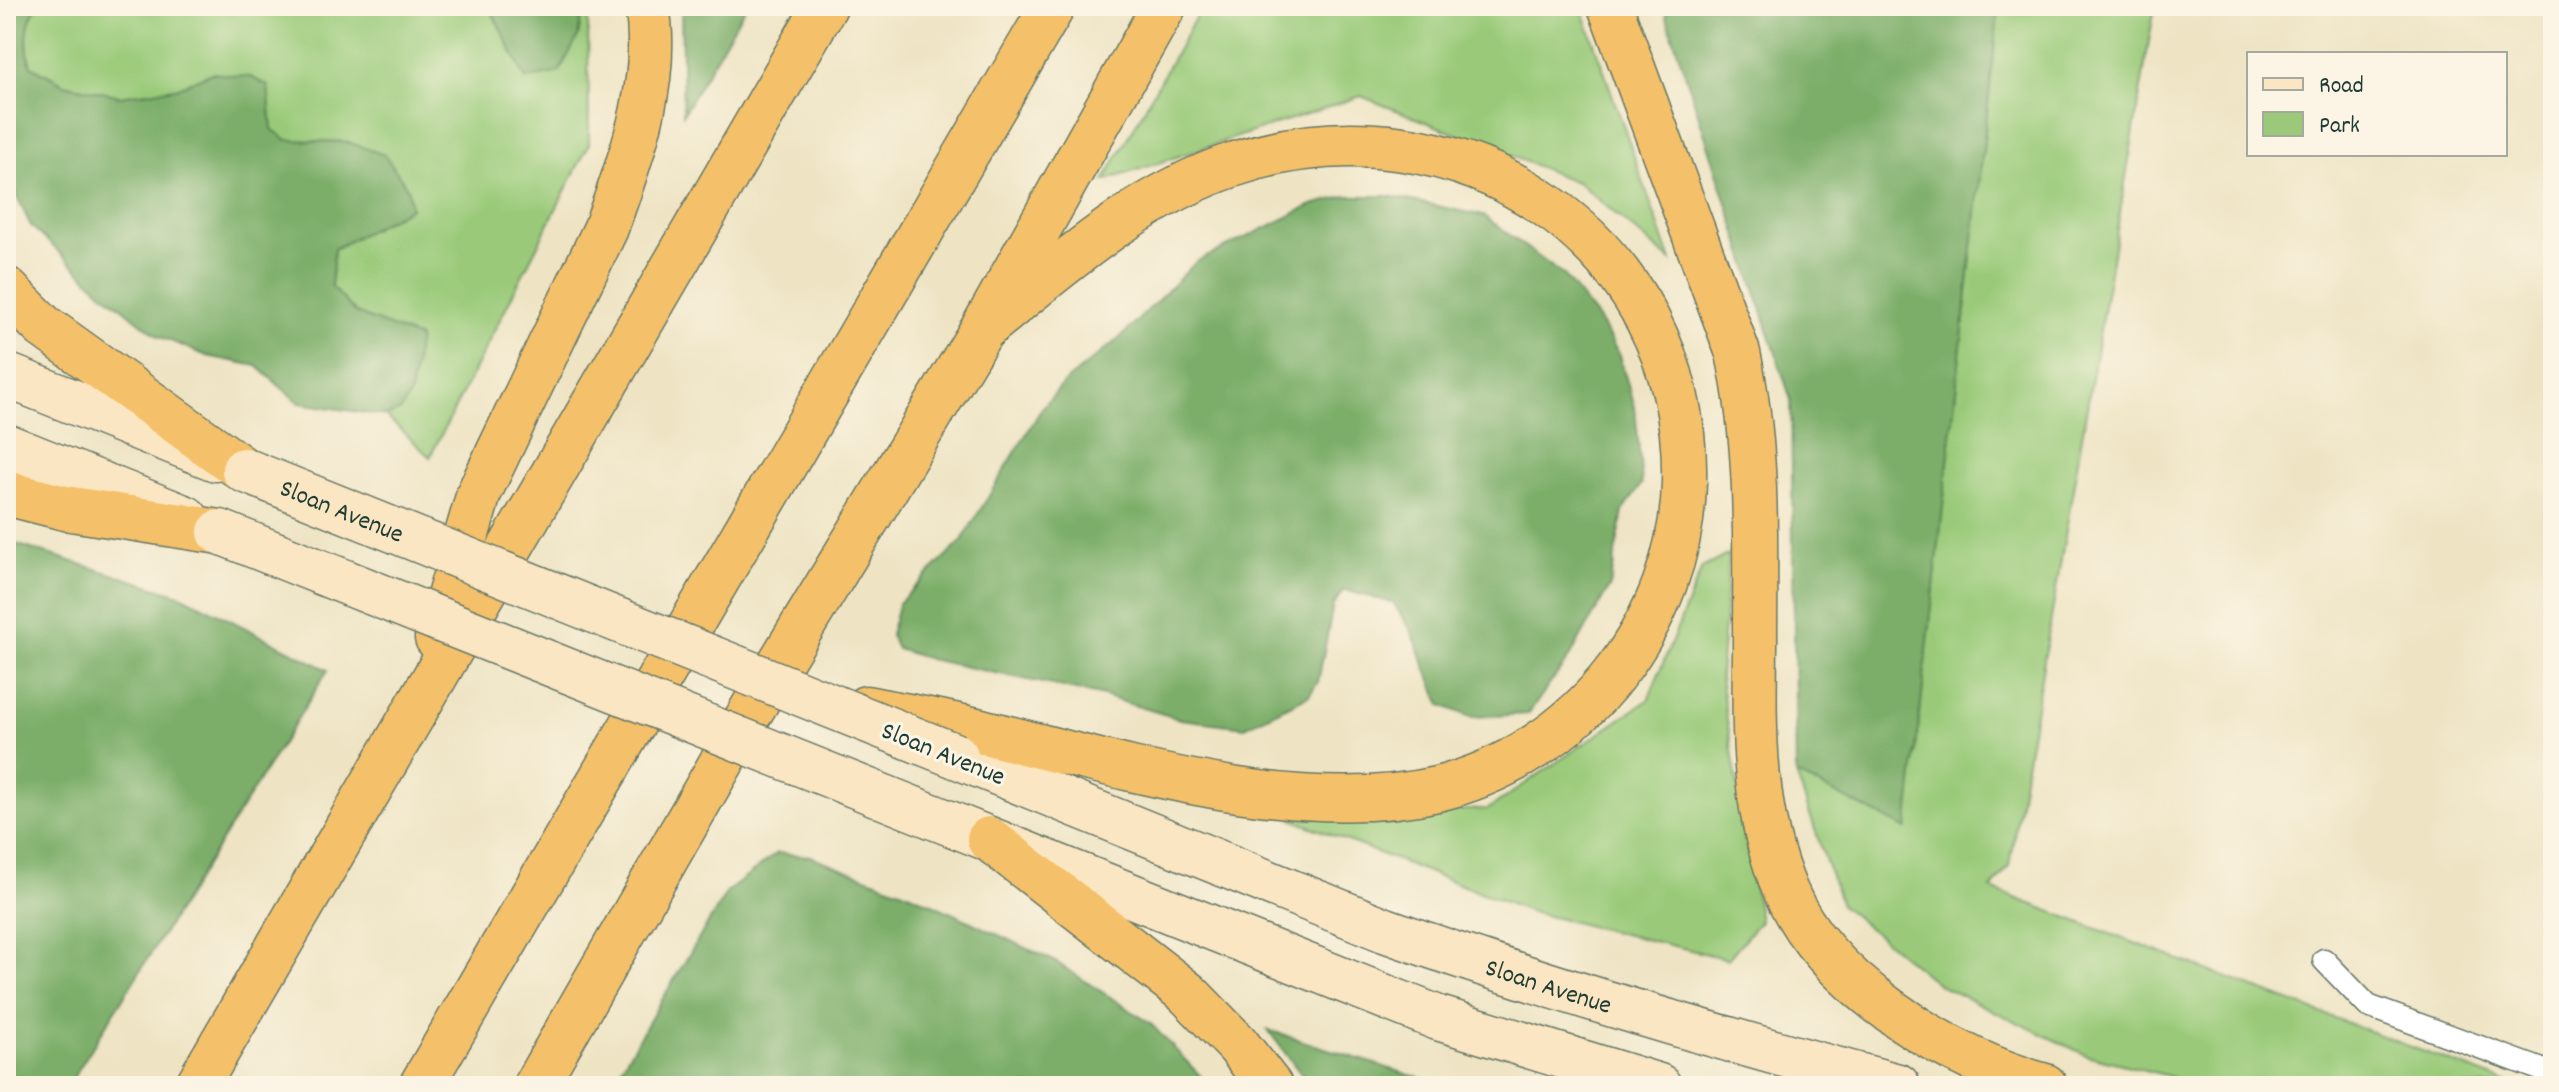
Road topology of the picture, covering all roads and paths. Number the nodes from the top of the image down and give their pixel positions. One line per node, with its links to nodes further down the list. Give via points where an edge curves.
1 (647, 6): 13 (highway, via 648,85 618,194 479,493)
2 (825, 6): 13 (highway)
3 (1053, 6): 19 (highway)
4 (1164, 6): 7 (highway)
5 (1610, 6): 24 (highway, via 1738,353 1747,396 1754,475 1754,750 1762,818 1787,895 1820,947 1874,999 1942,1044)
6 (6, 289): 10 (highway, via 43,326)
7 (982, 330): 14 (highway, via 1143,206 1210,173 1259,156 1314,146 1369,144 1422,150 1470,164 1533,196 1587,240 1618,275 1655,334 1671,377 1684,445 1684,490 1666,580 1624,661 1587,705 1544,740 1464,781 1369,797 1268,794); 20 (highway, via 754,706)
8 (6, 375): 10 (main road, Sloan Avenue)
9 (6, 446): 12 (main road)
10 (244, 470): 14 (main road, Sloan Avenue, bridge, via 807,696)
11 (6, 493): 12 (highway, via 65,508)
12 (220, 532): 15 (main road, bridge)
13 (421, 698): 18 (highway)
14 (961, 742): 23 (main road, Sloan Avenue, via 1385,930 1689,1030)
15 (989, 839): 21 (highway, via 1187,993); 22 (main road, via 1438,1018)
16 (2324, 960): 17 (lane, via 2368,1006)
17 (2553, 1074)
18 (197, 1086)
19 (421, 1086)
20 (535, 1086)
21 (1270, 1086)
22 (1659, 1086)
23 (1898, 1086)
24 (2045, 1086)

